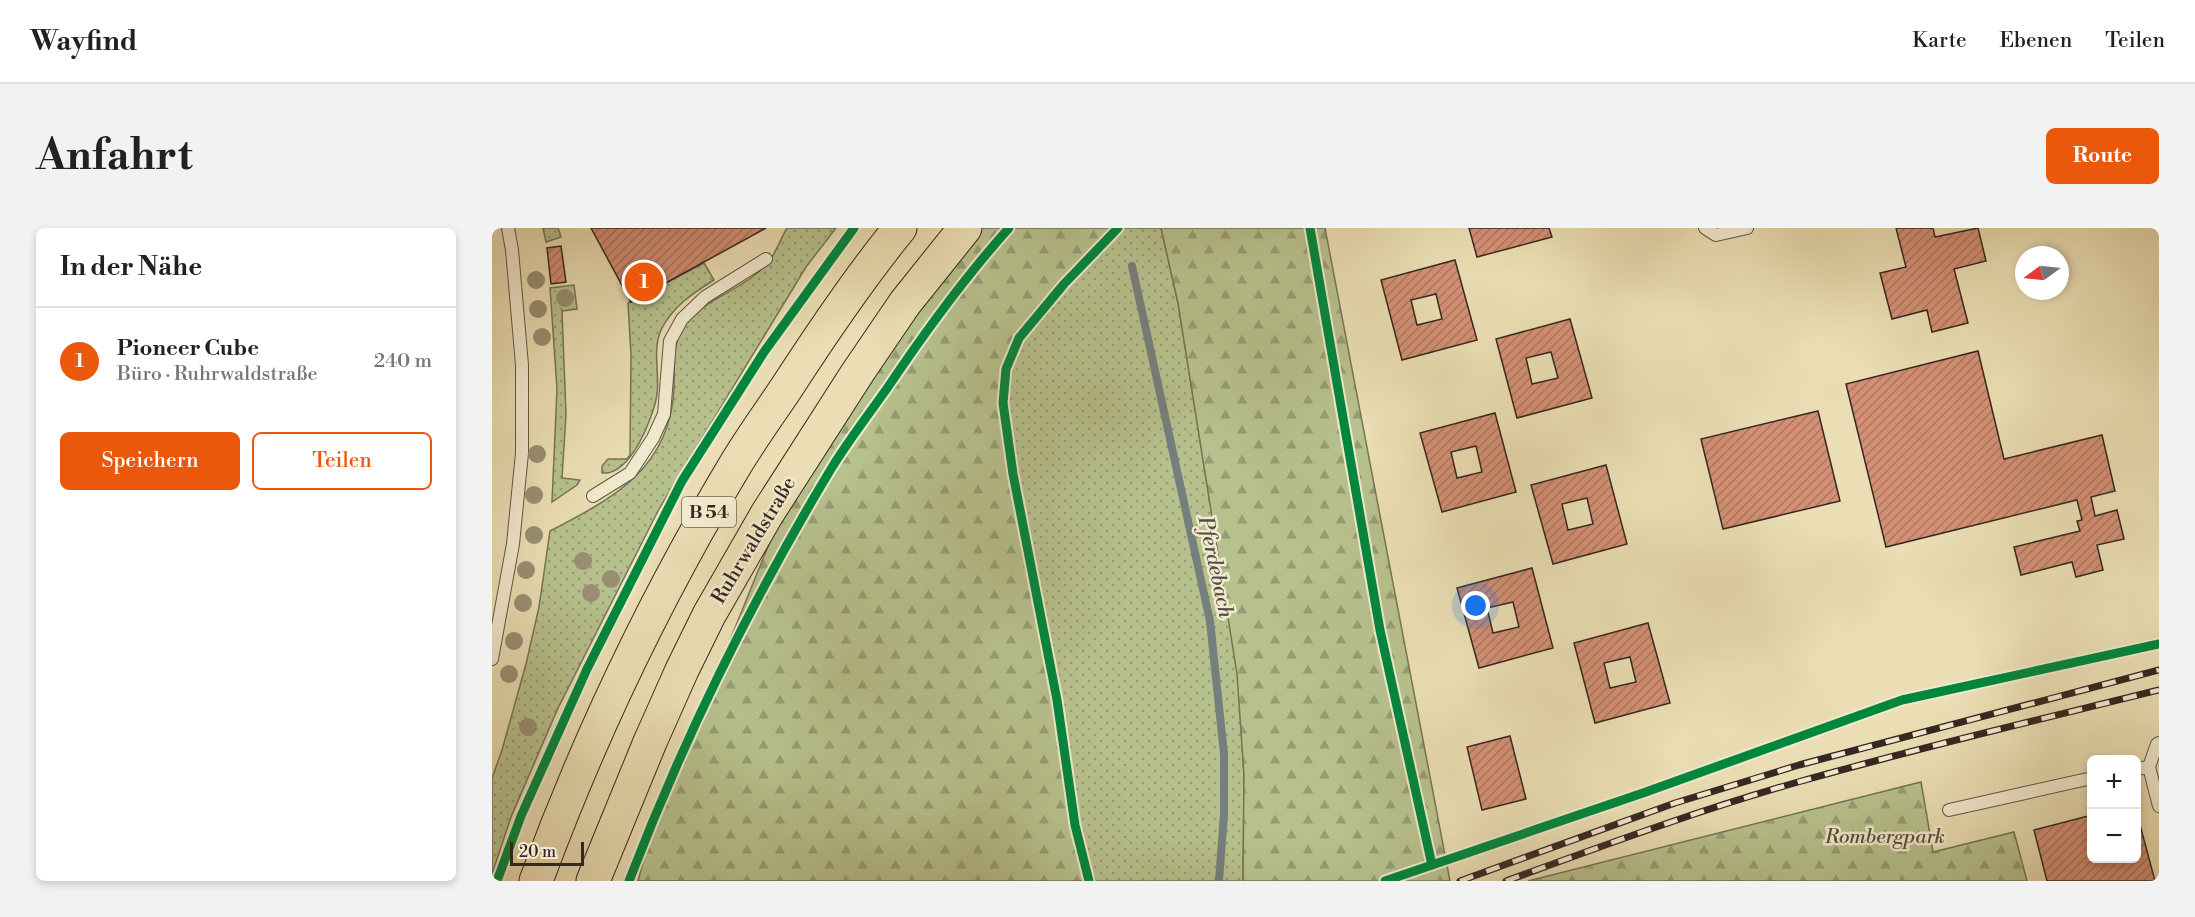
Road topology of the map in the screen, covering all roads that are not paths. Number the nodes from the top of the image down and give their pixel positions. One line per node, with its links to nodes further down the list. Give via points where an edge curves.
1 (508, 228): 8 (lane, via 522,365 522,453 513,544)
2 (900, 228): 14 (highway, B 54, via 821,335 734,466 600,720)
3 (965, 228): 15 (highway, Ruhrwaldstraße / B 54, via 905,303 766,514 682,670)
4 (1705, 228): 5 (lane, via 1716,235)
5 (1747, 228)
6 (766, 259): 7 (lane, via 705,297 682,319 670,341 664,414 653,438 630,473)
7 (593, 496)
8 (492, 659)
9 (2159, 743): 10 (lane)
10 (2143, 768): 12 (lane)
11 (2087, 779): 13 (lane)
12 (2159, 806)
13 (1948, 810)
14 (536, 881)
15 (593, 881)

